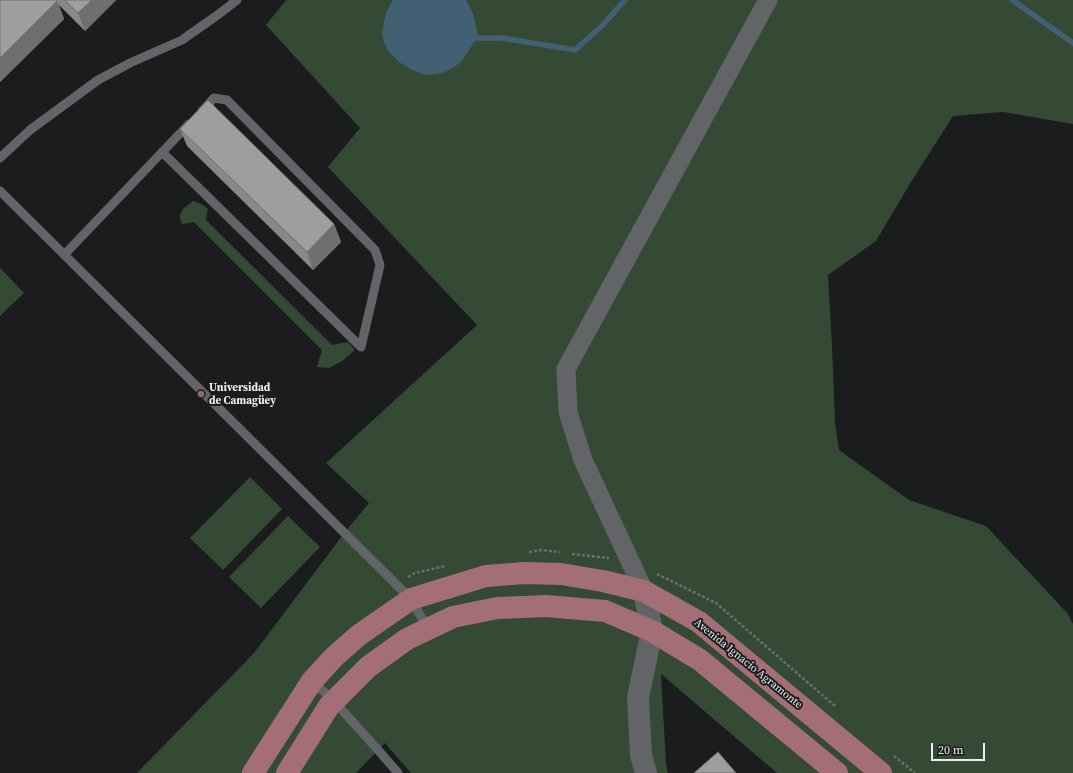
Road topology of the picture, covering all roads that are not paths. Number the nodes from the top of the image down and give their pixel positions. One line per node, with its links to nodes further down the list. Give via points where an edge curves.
1 (236, 0): 4 (lane, via 182,40 98,80 30,130)
2 (768, 0): 7 (street, via 566,369 568,412 581,453)
3 (162, 152): 3 (lane, via 214,98 226,100 375,250 380,265 361,347); 6 (lane)
4 (0, 158)
5 (0, 191): 6 (lane)
6 (64, 255): 8 (lane)
7 (644, 591): 8 (main road, Avenida Ignacio Agramonte, via 575,576 524,573 486,576); 10 (street); 18 (main road, Avenida Ignacio Agramonte, via 700,622)
8 (411, 599): 9 (lane); 11 (main road, Avenida Ignacio Agramonte, via 359,635)
9 (428, 629): 10 (main road, via 453,618 497,608 546,606 605,611); 12 (main road, via 407,639 368,666)
10 (652, 631): 16 (street, via 638,696 641,755); 17 (main road, via 700,660)
11 (312, 681): 12 (lane); 13 (main road, Avenida Ignacio Agramonte)
12 (334, 701): 14 (main road); 15 (lane)
13 (253, 773)
14 (287, 773)
15 (398, 773)
16 (646, 773)
17 (837, 773)
18 (881, 773)

